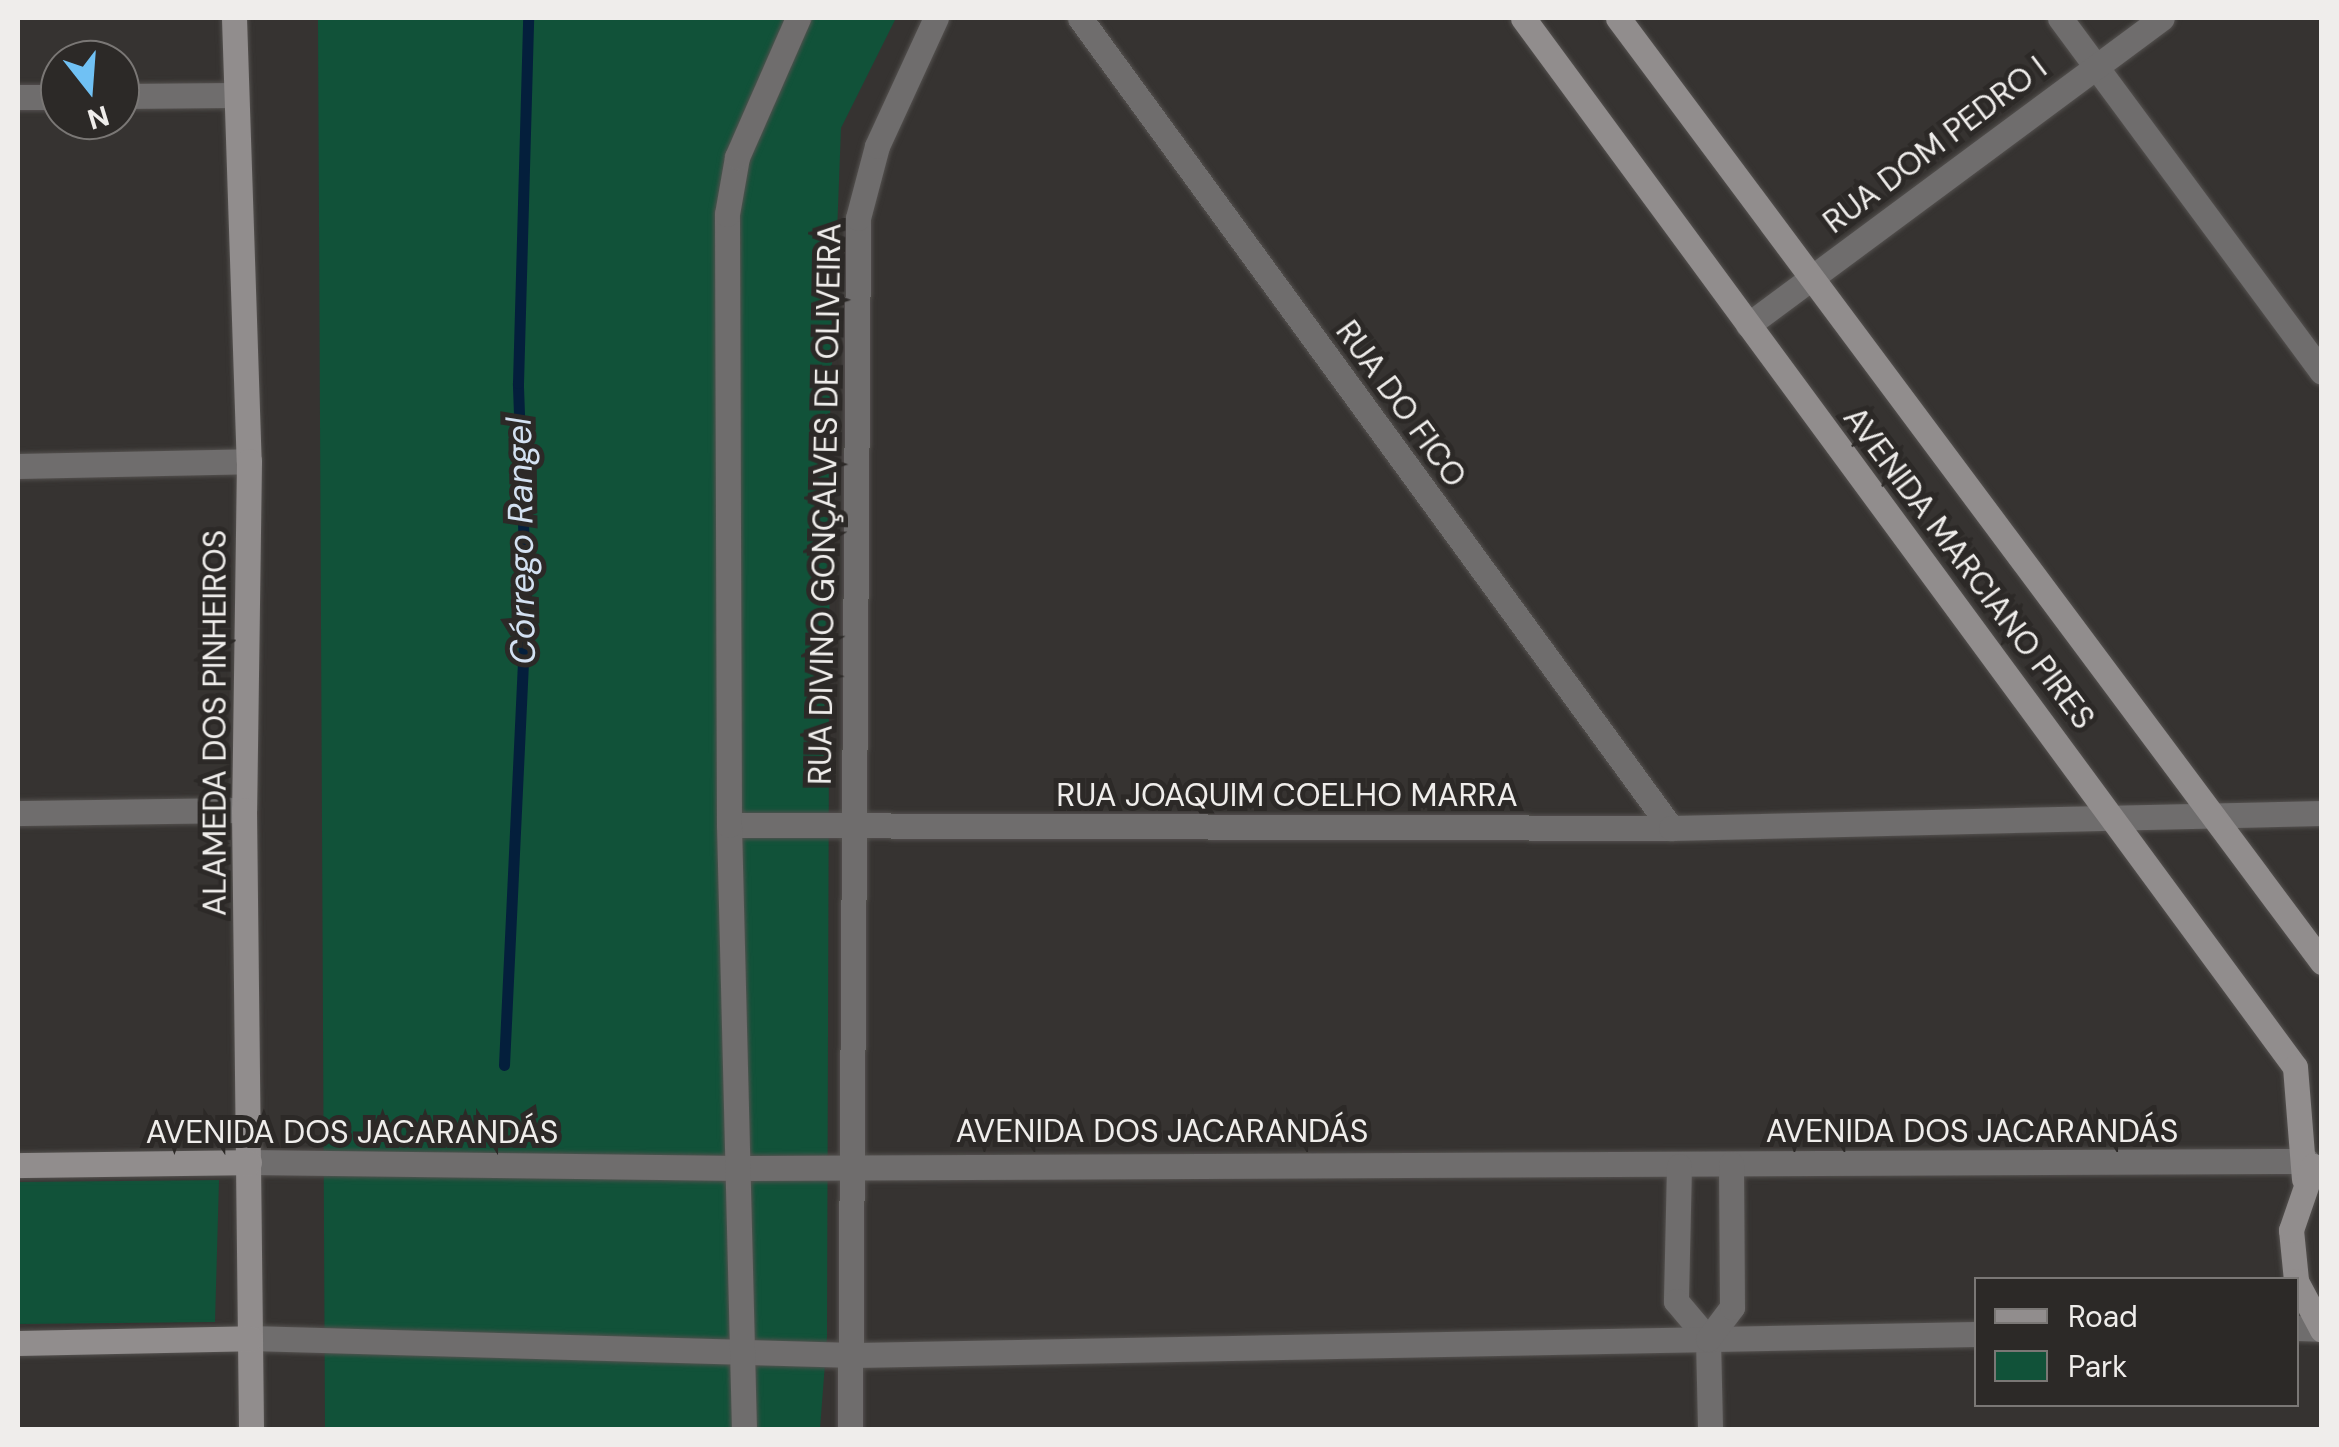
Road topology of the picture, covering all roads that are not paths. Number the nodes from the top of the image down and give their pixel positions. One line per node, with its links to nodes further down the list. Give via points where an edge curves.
1 (234, 18): 10 (street, ALAMEDA DOS PINHEIROS)
2 (798, 18): 22 (street, via 737,158 727,214)
3 (936, 18): 23 (street, RUA DIVINO GONÇALVES DE OLIVEIRA, via 877,146 858,218)
4 (1080, 18): 24 (street, RUA DO FICO)
5 (1523, 18): 13 (street, AVENIDA MARCIANO PIRES)
6 (1618, 18): 12 (street, AVENIDA MARCIANO PIRES)
7 (2060, 18): 9 (street)
8 (2162, 18): 9 (street, RUA DOM PEDRO I)
9 (2095, 67): 12 (street, RUA DOM PEDRO I); 14 (street)
10 (234, 95): 11 (street); 15 (street, ALAMEDA DOS PINHEIROS)
11 (140, 96)
12 (1810, 279): 13 (street, RUA DOM PEDRO I); 18 (street, AVENIDA MARCIANO PIRES)
13 (1748, 325): 21 (street, AVENIDA MARCIANO PIRES)
14 (2322, 372)
15 (249, 461): 16 (street); 17 (street, ALAMEDA DOS PINHEIROS)
16 (18, 466)
17 (244, 810): 19 (street); 26 (street, ALAMEDA DOS PINHEIROS)
18 (2209, 812): 20 (street, RUA JOAQUIM COELHO MARRA); 21 (street, RUA JOAQUIM COELHO MARRA); 25 (street, AVENIDA MARCIANO PIRES)
19 (18, 813)
20 (2322, 813)
21 (2112, 814): 24 (street, RUA JOAQUIM COELHO MARRA); 30 (street, AVENIDA MARCIANO PIRES, via 2295,1068)
22 (729, 824): 23 (street, RUA JOAQUIM COELHO MARRA); 32 (street)
23 (854, 827): 24 (street, RUA JOAQUIM COELHO MARRA); 29 (street)
24 (1671, 828)
25 (2322, 962)
26 (249, 1162): 27 (street, AVENIDA DOS JACARANDÁS); 32 (street, AVENIDA DOS JACARANDÁS); 37 (street, ALAMEDA DOS PINHEIROS)
27 (18, 1164)
28 (1732, 1164): 30 (street, AVENIDA DOS JACARANDÁS); 31 (street, AVENIDA DOS JACARANDÁS); 38 (street, via 1732,1307)
29 (854, 1165): 31 (street, AVENIDA DOS JACARANDÁS); 32 (street, AVENIDA DOS JACARANDÁS); 41 (street)
30 (2311, 1165): 33 (street, via 2291,1230)
31 (1679, 1166): 38 (street, via 1676,1301)
32 (740, 1168): 40 (street)
33 (2296, 1277)
34 (2299, 1286): 35 (street)
35 (2321, 1330)
36 (1974, 1334): 38 (street)
37 (250, 1338): 39 (street); 40 (street); 42 (street, ALAMEDA DOS PINHEIROS)
38 (1708, 1339): 41 (street); 45 (street)
39 (18, 1343)
40 (744, 1351): 41 (street); 43 (street)
41 (854, 1355): 44 (street)
42 (251, 1430)
43 (744, 1430)
44 (850, 1430)
45 (1710, 1430)

